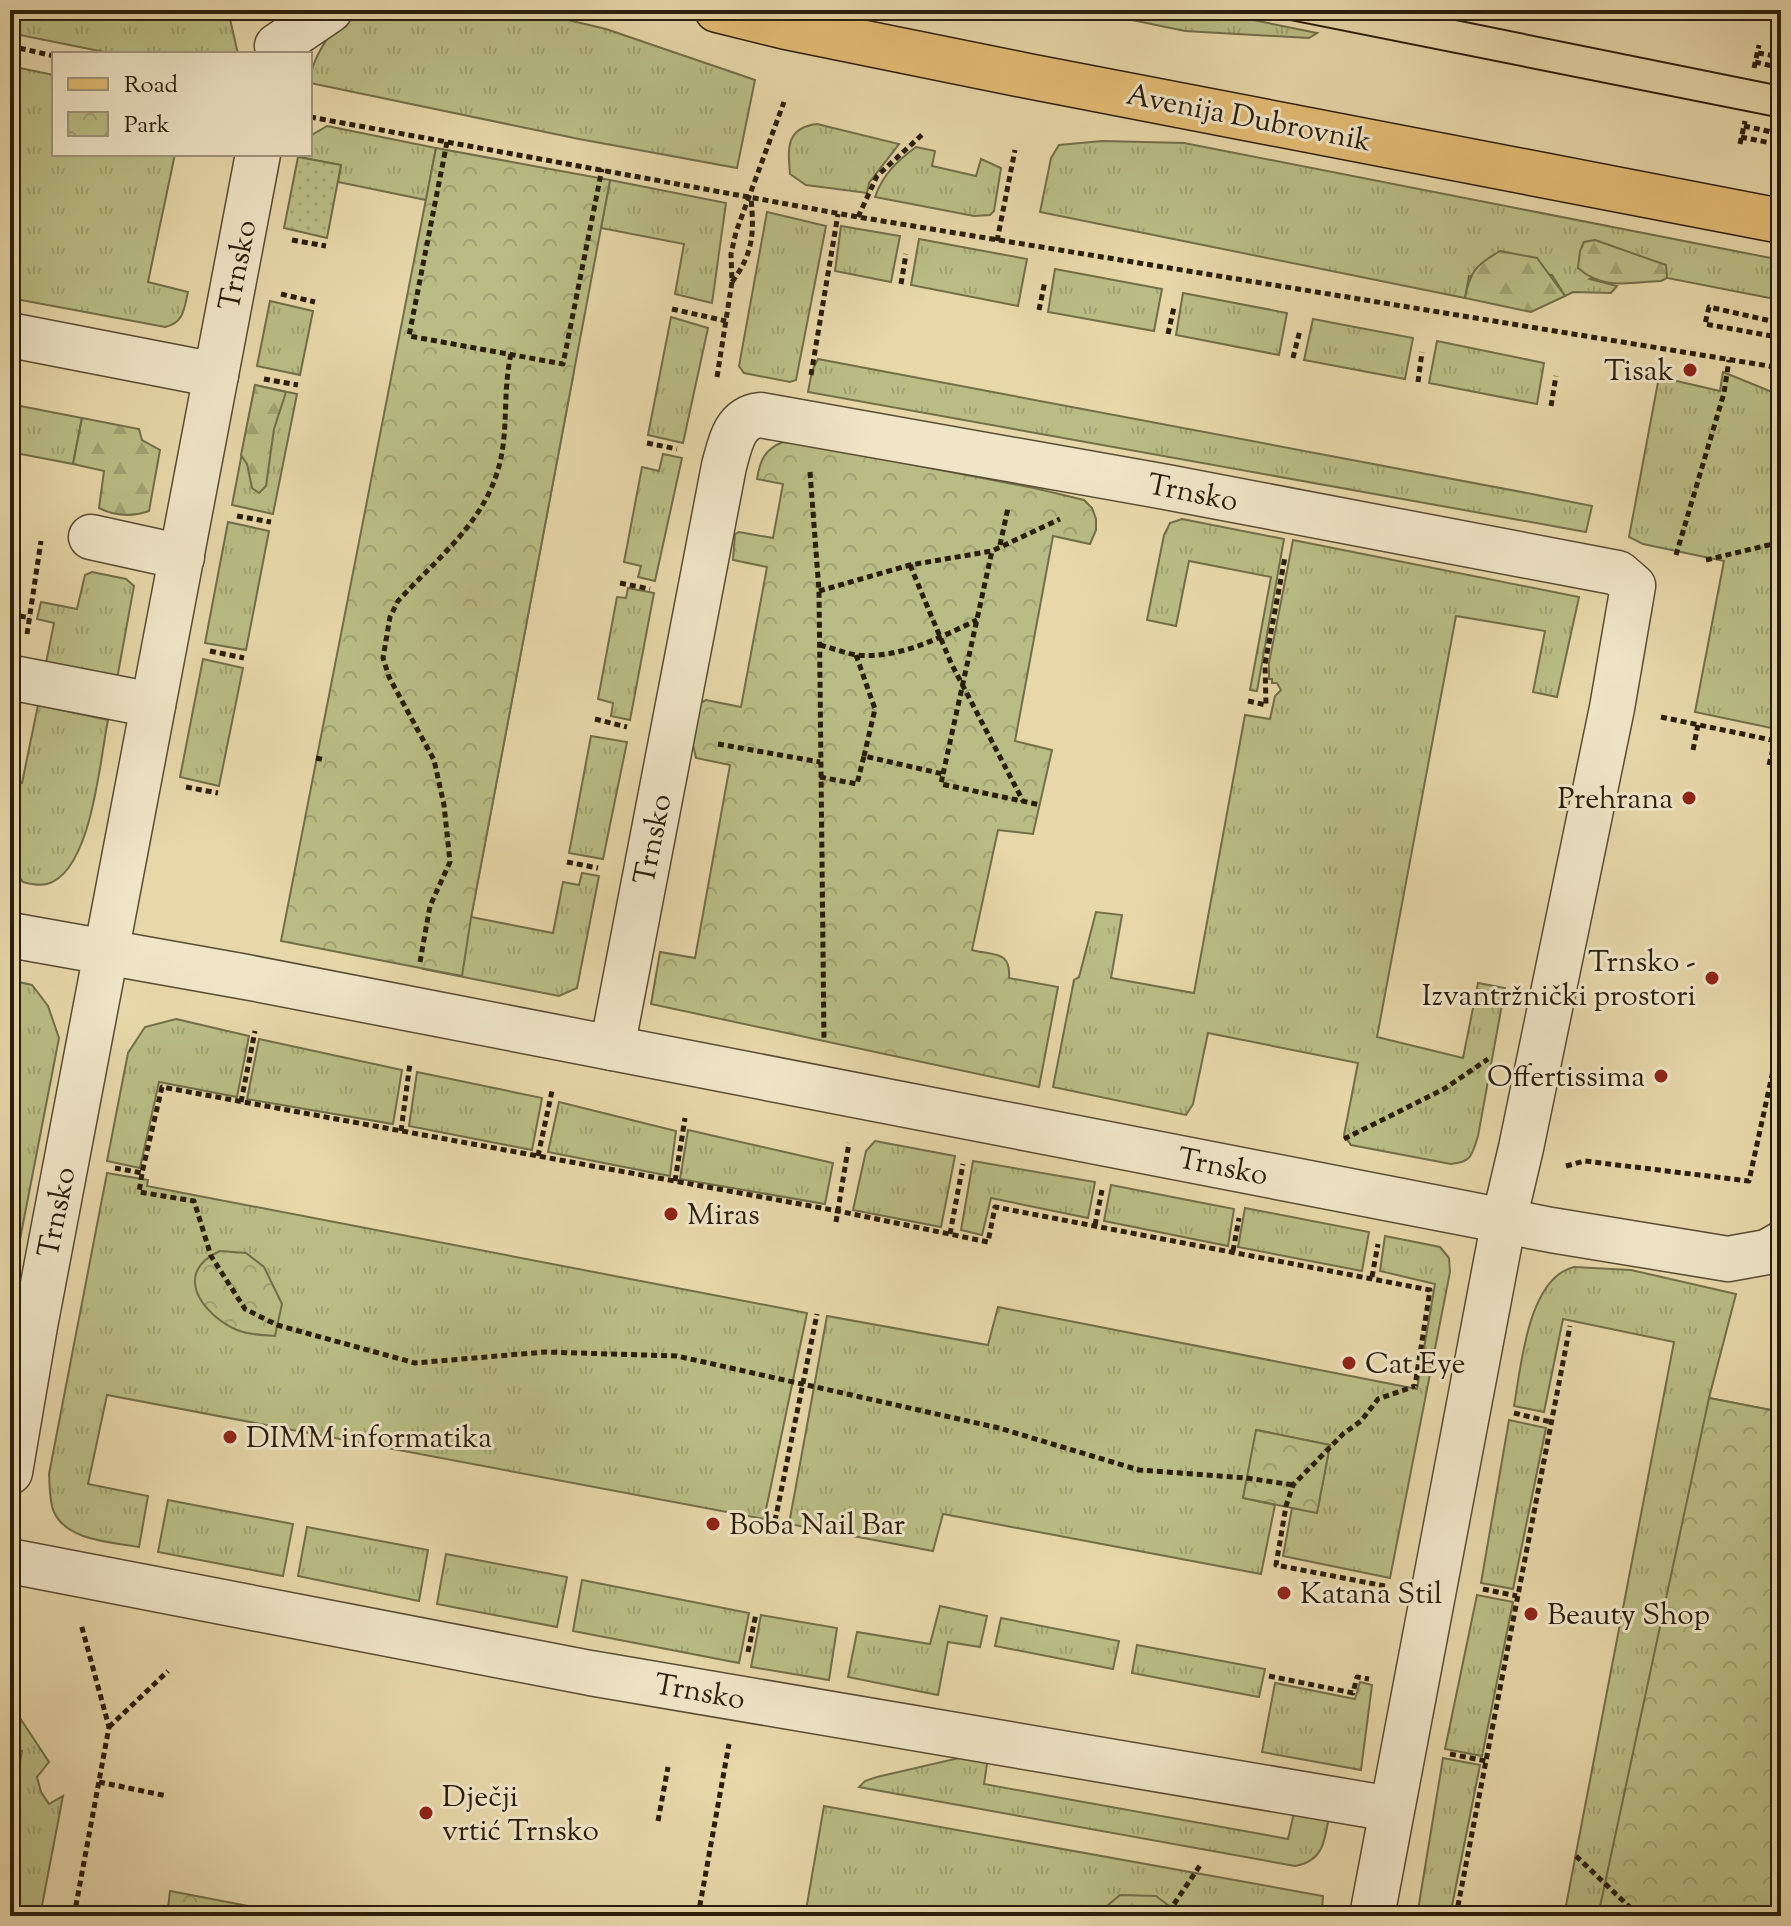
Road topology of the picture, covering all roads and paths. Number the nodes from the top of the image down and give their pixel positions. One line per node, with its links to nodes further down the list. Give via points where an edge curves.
1 (330, 10): 3 (street)
2 (717, 10): 22 (main road, Avenija Dubrovnik, via 1028,76)
3 (274, 37)
4 (1759, 45): 6 (path)
5 (10, 46): 7 (path)
6 (1758, 53): 8 (path); 9 (path, via 1755,65)
7 (52, 56)
8 (1781, 57)
9 (1781, 68)
10 (784, 102): 19 (path)
11 (312, 117): 14 (path)
12 (924, 133): 21 (path, via 877,176)
13 (1781, 134): 15 (path, via 1744,124 1740,140)
14 (447, 142): 18 (path); 36 (path)
15 (1781, 145)
16 (1015, 150): 23 (path)
17 (258, 156): 48 (street, Trnsko)
18 (602, 169): 19 (path); 44 (path, via 563,364)
19 (751, 197): 20 (path); 28 (path, via 731,254); 28 (path, via 754,230 747,262)
20 (838, 214): 21 (path); 55 (path)
21 (858, 217): 23 (path)
22 (1781, 221)
23 (997, 241): 46 (path)
24 (308, 242): 25 (path)
25 (326, 246)
26 (906, 254): 29 (path)
27 (1045, 281): 34 (path)
28 (732, 282): 37 (path)
29 (901, 284)
30 (277, 293): 31 (path)
31 (315, 302)
32 (1174, 307): 40 (path)
33 (672, 309): 37 (path)
34 (1039, 310)
35 (403, 319): 36 (path)
36 (411, 321): 44 (path, via 409,336)
37 (726, 321): 50 (path)
38 (1780, 323): 42 (path, via 1709,307 1705,324)
39 (1300, 330): 45 (path)
40 (1168, 334)
41 (10, 335): 48 (street)
42 (1772, 336)
43 (1422, 352): 52 (path)
44 (511, 354): 107 (path, via 503,446 486,503 398,601 385,640 389,677 434,760 449,840 450,862 430,906)
45 (1293, 358)
46 (1729, 360): 47 (path); 68 (path)
47 (1781, 368)
48 (216, 375): 69 (street, Trnsko)
49 (1556, 376): 54 (path)
50 (717, 377)
51 (261, 379): 53 (path)
52 (1418, 382)
53 (298, 385)
54 (1551, 406)
55 (804, 422): 74 (path); 87 (street, Trnsko, via 1618,573 1633,586); 111 (street, Trnsko, via 750,416 738,426 724,466)
56 (647, 443): 57 (path)
57 (688, 451)
58 (1009, 506): 65 (path)
59 (235, 516): 61 (path)
60 (1067, 516): 65 (path)
61 (271, 522)
62 (43, 526): 76 (path)
63 (91, 537): 69 (street)
64 (1781, 542): 70 (path)
65 (1000, 546): 67 (path)
66 (1287, 547): 85 (path, via 1265,664 1266,705)
67 (992, 551): 71 (path); 77 (path)
68 (1676, 555)
69 (182, 557): 86 (street, Trnsko)
70 (1706, 560)
71 (910, 565): 74 (path); 78 (path)
72 (620, 583): 73 (path)
73 (659, 591)
74 (819, 591): 79 (path)
75 (10, 614): 76 (path)
76 (30, 618): 83 (path)
77 (977, 620): 78 (path); 84 (path)
78 (941, 637): 81 (path, via 893,654); 84 (path)
79 (820, 645): 81 (path); 95 (path)
80 (198, 648): 82 (path)
81 (856, 655): 92 (path, via 875,709)
82 (244, 658)
83 (19, 679): 86 (street)
84 (962, 684): 97 (path); 101 (path)
85 (1248, 701)
86 (153, 705): 106 (street, Trnsko)
87 (1612, 708): 88 (path); 129 (street, Trnsko)
88 (1698, 725): 89 (path); 91 (path)
89 (1778, 742): 96 (path)
90 (707, 743): 95 (path)
91 (1693, 750)
92 (864, 756): 97 (path); 98 (path, via 857,784)
93 (316, 758): 94 (path)
94 (326, 760)
95 (820, 762): 98 (path)
96 (1769, 765)
97 (943, 774): 101 (path, via 941,784)
98 (820, 777): 110 (path)
99 (173, 784): 100 (path)
100 (218, 793)
101 (1023, 801): 102 (path)
102 (1041, 805)
103 (567, 862): 104 (path)
104 (606, 870)
105 (10, 935): 106 (street, Trnsko)
106 (105, 952): 111 (street, Trnsko); 144 (street, Trnsko)
107 (419, 964)
108 (255, 1031): 115 (path)
109 (1781, 1034): 123 (path, via 1749,1181 1585,1161)
110 (824, 1045)
111 (612, 1048): 129 (street, Trnsko)
112 (1492, 1056): 119 (path, via 1444,1089)
113 (410, 1063): 117 (path)
114 (552, 1091): 121 (path)
115 (241, 1102): 117 (path); 124 (path, via 162,1087)
116 (685, 1118): 126 (path)
117 (401, 1131): 121 (path)
118 (850, 1138): 127 (path)
119 (1338, 1142)
120 (966, 1151): 132 (path)
121 (538, 1156): 126 (path)
122 (106, 1167): 124 (path)
123 (1562, 1167)
124 (142, 1173): 139 (path, via 139,1192 194,1201 211,1256 245,1309 277,1325 415,1363 545,1352 677,1356)
125 (1104, 1177): 131 (path)
126 (675, 1181): 127 (path)
127 (838, 1211): 130 (path); 132 (path)
128 (1239, 1214): 135 (path)
129 (1504, 1220): 134 (street, Trnsko, via 1728,1259); 162 (street, Trnsko)
130 (836, 1222)
131 (1095, 1225): 132 (path, via 995,1207 988,1242); 135 (path)
132 (950, 1234)
133 (1379, 1240): 136 (path)
134 (1781, 1244)
135 (1233, 1251): 136 (path)
136 (1372, 1277): 140 (path, via 1430,1290)
137 (817, 1314): 139 (path)
138 (1570, 1326): 143 (path)
139 (803, 1383): 145 (path, via 999,1428 1139,1470); 146 (path)
140 (1415, 1386): 141 (path); 145 (path, via 1378,1399)
141 (1427, 1387)
142 (1506, 1411): 143 (path)
143 (1551, 1422): 150 (path)
144 (10, 1472)
145 (1293, 1485): 148 (path, via 1276,1565)
146 (775, 1521)
147 (10, 1561): 155 (street, Trnsko)
148 (1366, 1583)
149 (1470, 1586): 150 (path)
150 (1517, 1596): 158 (path)
151 (81, 1629): 156 (path)
152 (168, 1671): 156 (path)
153 (1269, 1676): 154 (path, via 1353,1693)
154 (1357, 1677)
155 (739, 1697): 162 (street, Trnsko); 167 (path)
156 (109, 1727): 160 (path)
157 (1444, 1754): 158 (path)
158 (1486, 1761): 170 (path)
159 (668, 1767): 163 (path)
160 (99, 1782): 161 (path); 166 (path)
161 (167, 1796)
162 (1391, 1809): 169 (street, Trnsko)
163 (658, 1821)
164 (1576, 1856): 171 (path)
165 (1201, 1864): 168 (path, via 1174,1904)
166 (74, 1916)
167 (698, 1916)
168 (1158, 1916)
169 (1372, 1916)
170 (1456, 1916)
171 (1639, 1916)

